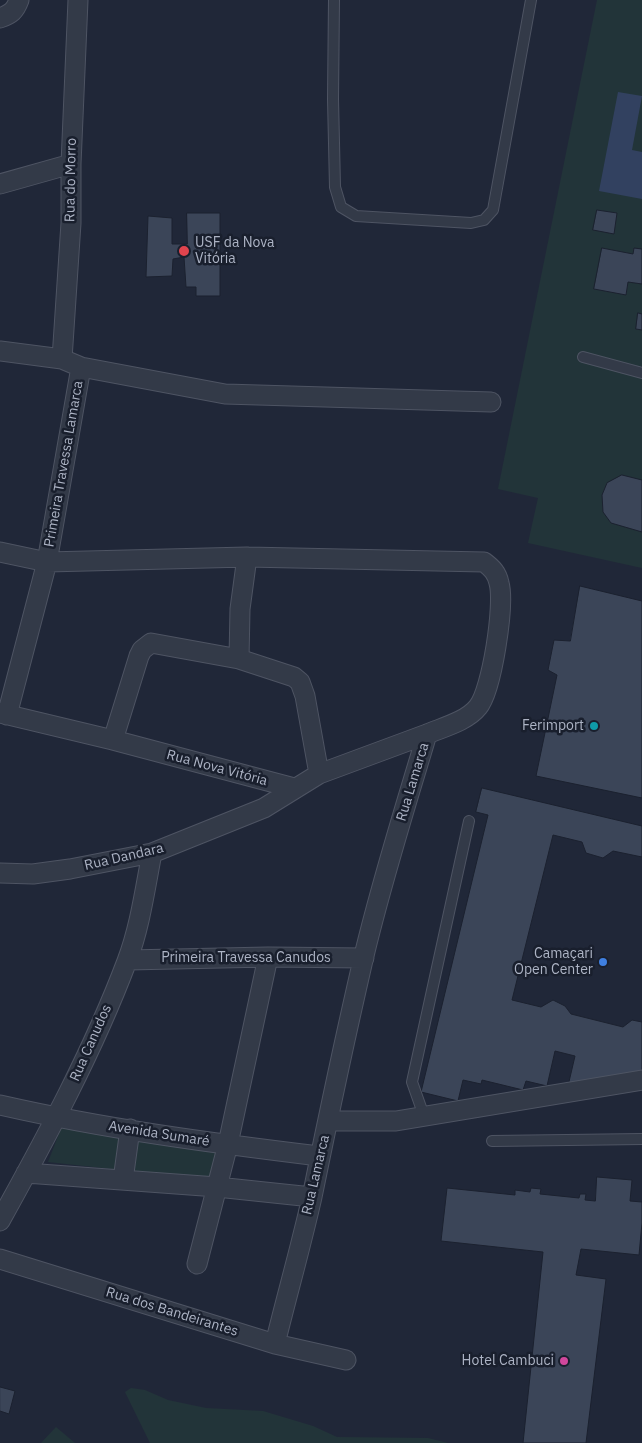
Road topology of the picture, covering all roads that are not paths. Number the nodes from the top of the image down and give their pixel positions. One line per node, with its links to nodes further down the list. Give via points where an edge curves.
1 (19, 0): 5 (street, via 11,14)
2 (78, 0): 6 (street, Rua do Morro)
3 (334, 0): 4 (lane, via 335,187 340,207 356,216 471,223 484,220 493,210)
4 (531, 0)
5 (0, 18)
6 (71, 164): 7 (street); 10 (street, Rua do Morro, via 71,223)
7 (0, 184)
8 (0, 351): 10 (street)
9 (583, 357): 12 (lane)
10 (62, 359): 11 (street)
11 (81, 367): 13 (street, via 225,394); 16 (street, Primeira Travessa Lamarca)
12 (642, 373)
13 (491, 402)
14 (0, 552): 16 (street, Rua Lamarca)
15 (247, 557): 16 (street, Rua Lamarca); 17 (street); 19 (street, Rua Lamarca, via 484,562 494,570 500,590 500,610 484,699 477,709 462,719)
16 (47, 562): 18 (street, Primeira Travessa Lamarca)
17 (238, 659): 20 (street, via 151,643 146,646 136,664); 21 (street, via 283,672 300,682)
18 (3, 714): 20 (street, Rua Nova Vitória)
19 (428, 734): 21 (street); 27 (street, Rua Lamarca)
20 (113, 740): 22 (street, Rua Nova Vitória)
21 (318, 774): 22 (street)
22 (294, 788): 24 (street, Rua Dandara, via 264,808)
23 (469, 821): 31 (lane, via 412,1082)
24 (152, 853): 25 (street, Rua Dandara, via 33,874); 28 (street, Rua Canudos)
25 (0, 873)
26 (268, 957): 27 (street, Primeira Travessa Canudos); 28 (street, Primeira Travessa Canudos); 37 (street)
27 (364, 958): 33 (street, Rua Lamarca)
28 (128, 960): 32 (street, Rua Canudos)
29 (642, 1080): 31 (street)
30 (0, 1105): 32 (street, Avenida Sumaré)
31 (424, 1116): 33 (street, via 396,1121)
32 (56, 1118): 34 (street, Avenida Sumaré); 39 (street, Rua Canudos)
33 (329, 1121): 38 (street, Rua Lamarca)
34 (130, 1129): 37 (street, Avenida Sumaré); 40 (street)
35 (642, 1139): 36 (lane)
36 (492, 1141)
37 (228, 1144): 38 (street, Avenida Sumaré); 41 (street)
38 (319, 1156): 42 (street, Rua Lamarca)
39 (26, 1173): 40 (street); 43 (street, Rua Canudos)
40 (123, 1180): 41 (street)
41 (217, 1187): 42 (street); 45 (street)
42 (312, 1197): 46 (street, Rua Lamarca)
43 (0, 1221)
44 (0, 1259): 46 (street, Rua dos Bandeirantes)
45 (196, 1264)
46 (275, 1344): 47 (street, Rua dos Bandeirantes)
47 (346, 1360)

